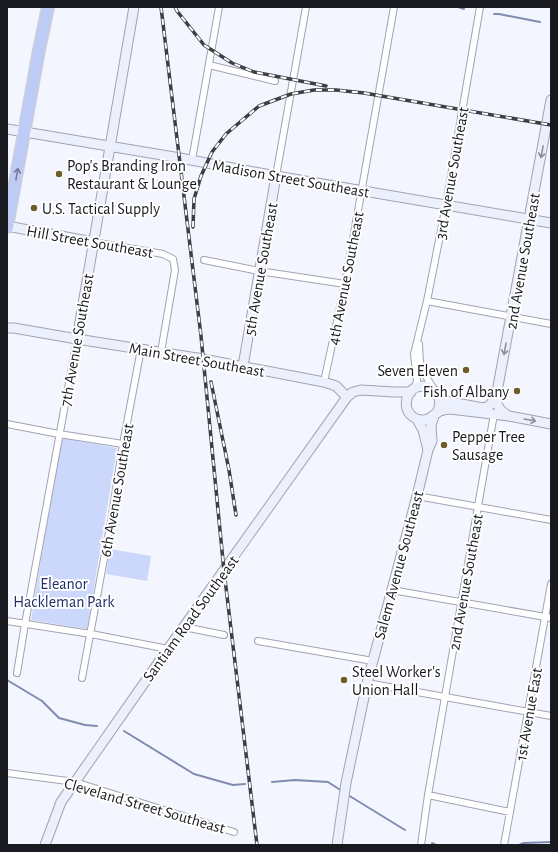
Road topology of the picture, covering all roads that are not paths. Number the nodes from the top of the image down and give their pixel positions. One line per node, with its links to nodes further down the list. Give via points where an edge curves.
1 (48, 7): 8 (highway)
2 (56, 7): 8 (highway, via 54,19)
3 (134, 7): 15 (main road, 7th Avenue Southeast)
4 (220, 7): 9 (street)
5 (306, 7): 17 (street, 5th Avenue Southeast)
6 (394, 7): 18 (street, 4th Avenue Southeast)
7 (480, 7): 19 (street, 3rd Avenue Southeast)
8 (39, 50): 14 (highway)
9 (209, 65): 10 (street); 16 (street)
10 (275, 80)
11 (551, 100): 13 (main road, 2nd Avenue Southeast)
12 (7, 129): 14 (main road, Madison Street Southeast)
13 (548, 130): 20 (main road, 2nd Avenue Southeast, one-way to 20)
14 (24, 132): 15 (main road, Madison Street Southeast); 22 (highway, one-way to 14)
15 (110, 146): 16 (main road, Madison Street Southeast); 23 (main road, 7th Avenue Southeast)
16 (192, 160): 17 (main road, Madison Street Southeast)
17 (276, 176): 18 (main road, Madison Street Southeast); 25 (main road, 5th Avenue Southeast)
18 (362, 190): 19 (main road, Madison Street Southeast); 26 (street, 4th Avenue Southeast)
19 (446, 205): 20 (main road, Madison Street Southeast); 27 (street, 3rd Avenue Southeast)
20 (529, 220): 21 (main road, Madison Street Southeast); 28 (main road, 2nd Avenue Southeast)
21 (551, 224)
22 (7, 226): 23 (main road, Hill Street Southeast)
23 (93, 242): 32 (main road, 7th Avenue Southeast); 34 (street, Hill Street Southeast, via 163,254 173,259 175,270)
24 (204, 260): 25 (street)
25 (259, 271): 26 (street); 35 (main road, 5th Avenue Southeast)
26 (345, 284): 36 (street, 4th Avenue Southeast)
27 (427, 301): 28 (street); 31 (street, 3rd Avenue Southeast)
28 (511, 317): 29 (street); 41 (main road, 2nd Avenue Southeast, one-way to 41)
29 (551, 324)
30 (11, 328): 32 (main road, Main Street Southeast)
31 (418, 338): 37 (street, 3rd Avenue Southeast, via 414,354 417,382); 39 (street, 3rd Avenue Southeast, via 420,362)
32 (77, 339): 33 (main road, Main Street Southeast); 49 (street, 7th Avenue Southeast)
33 (141, 349): 34 (main road, Main Street Southeast); 50 (street, 6th Avenue Southeast)
34 (161, 352): 35 (main road, Main Street Southeast)
35 (243, 366): 36 (main road, Main Street Southeast)
36 (324, 382): 40 (main road, Main Street Southeast, via 336,386)
37 (412, 390): 38 (main road); 39 (main road, via 423,386); 42 (main road, via 408,394)
38 (379, 392): 40 (main road, via 366,389 353,392); 42 (main road, via 400,400)
39 (437, 394): 41 (main road, via 444,401 483,408 489,406); 44 (main road, via 440,405)
40 (347, 397): 61 (main road, Santiam Road Southeast)
41 (496, 397): 45 (main road, via 499,409)
42 (407, 407): 46 (main road, via 410,414)
43 (494, 414): 44 (main road, via 445,409); 45 (main road); 53 (street, 2nd Avenue Southeast)
44 (435, 415): 46 (main road, via 424,420); 51 (main road, Salem Avenue Southeast, via 431,425 432,442)
45 (509, 416): 48 (main road, one-way to 48)
46 (417, 419): 51 (main road, Salem Avenue Southeast, via 424,430)
47 (7, 424): 49 (street)
48 (551, 424)
49 (59, 434): 50 (street); 60 (street, 7th Avenue Southeast)
50 (123, 444): 62 (street, 6th Avenue Southeast)
51 (428, 450): 52 (main road, Salem Avenue Southeast)
52 (416, 496): 53 (street); 56 (main road, Salem Avenue Southeast)
53 (478, 506): 54 (street); 57 (street, 2nd Avenue Southeast)
54 (551, 520)
55 (551, 584): 58 (street, 1st Avenue East)
56 (392, 590): 57 (street); 66 (main road, Salem Avenue Southeast)
57 (462, 603): 58 (street); 70 (street, 2nd Avenue Southeast)
58 (548, 618): 71 (street, 1st Avenue East)
59 (7, 621): 60 (street)
60 (25, 624): 62 (street); 67 (street, 7th Avenue Southeast)
61 (184, 627): 63 (street); 65 (main road, Santiam Road Southeast)
62 (91, 634): 65 (street); 68 (street, 6th Avenue Southeast)
63 (224, 635)
64 (258, 641): 66 (street)
65 (168, 649): 74 (main road, Santiam Road Southeast)
66 (373, 661): 69 (main road, Salem Avenue Southeast)
67 (17, 673)
68 (82, 678)
69 (367, 683): 70 (street); 79 (main road, Salem Avenue Southeast, via 346,783)
70 (445, 697): 71 (street); 75 (street, 2nd Avenue Southeast)
71 (528, 712): 72 (street); 76 (street, 1st Avenue East)
72 (551, 716)
73 (7, 773): 74 (street, Cleveland Street Southeast)
74 (75, 782): 77 (street, Cleveland Street Southeast); 78 (main road, Santiam Road Southeast, via 61,802)
75 (428, 794): 76 (street); 80 (street, 2nd Avenue Southeast)
76 (510, 812): 81 (street, 1st Avenue East)
77 (234, 832)
78 (45, 845)
79 (337, 845)
80 (421, 845)
81 (504, 845)

